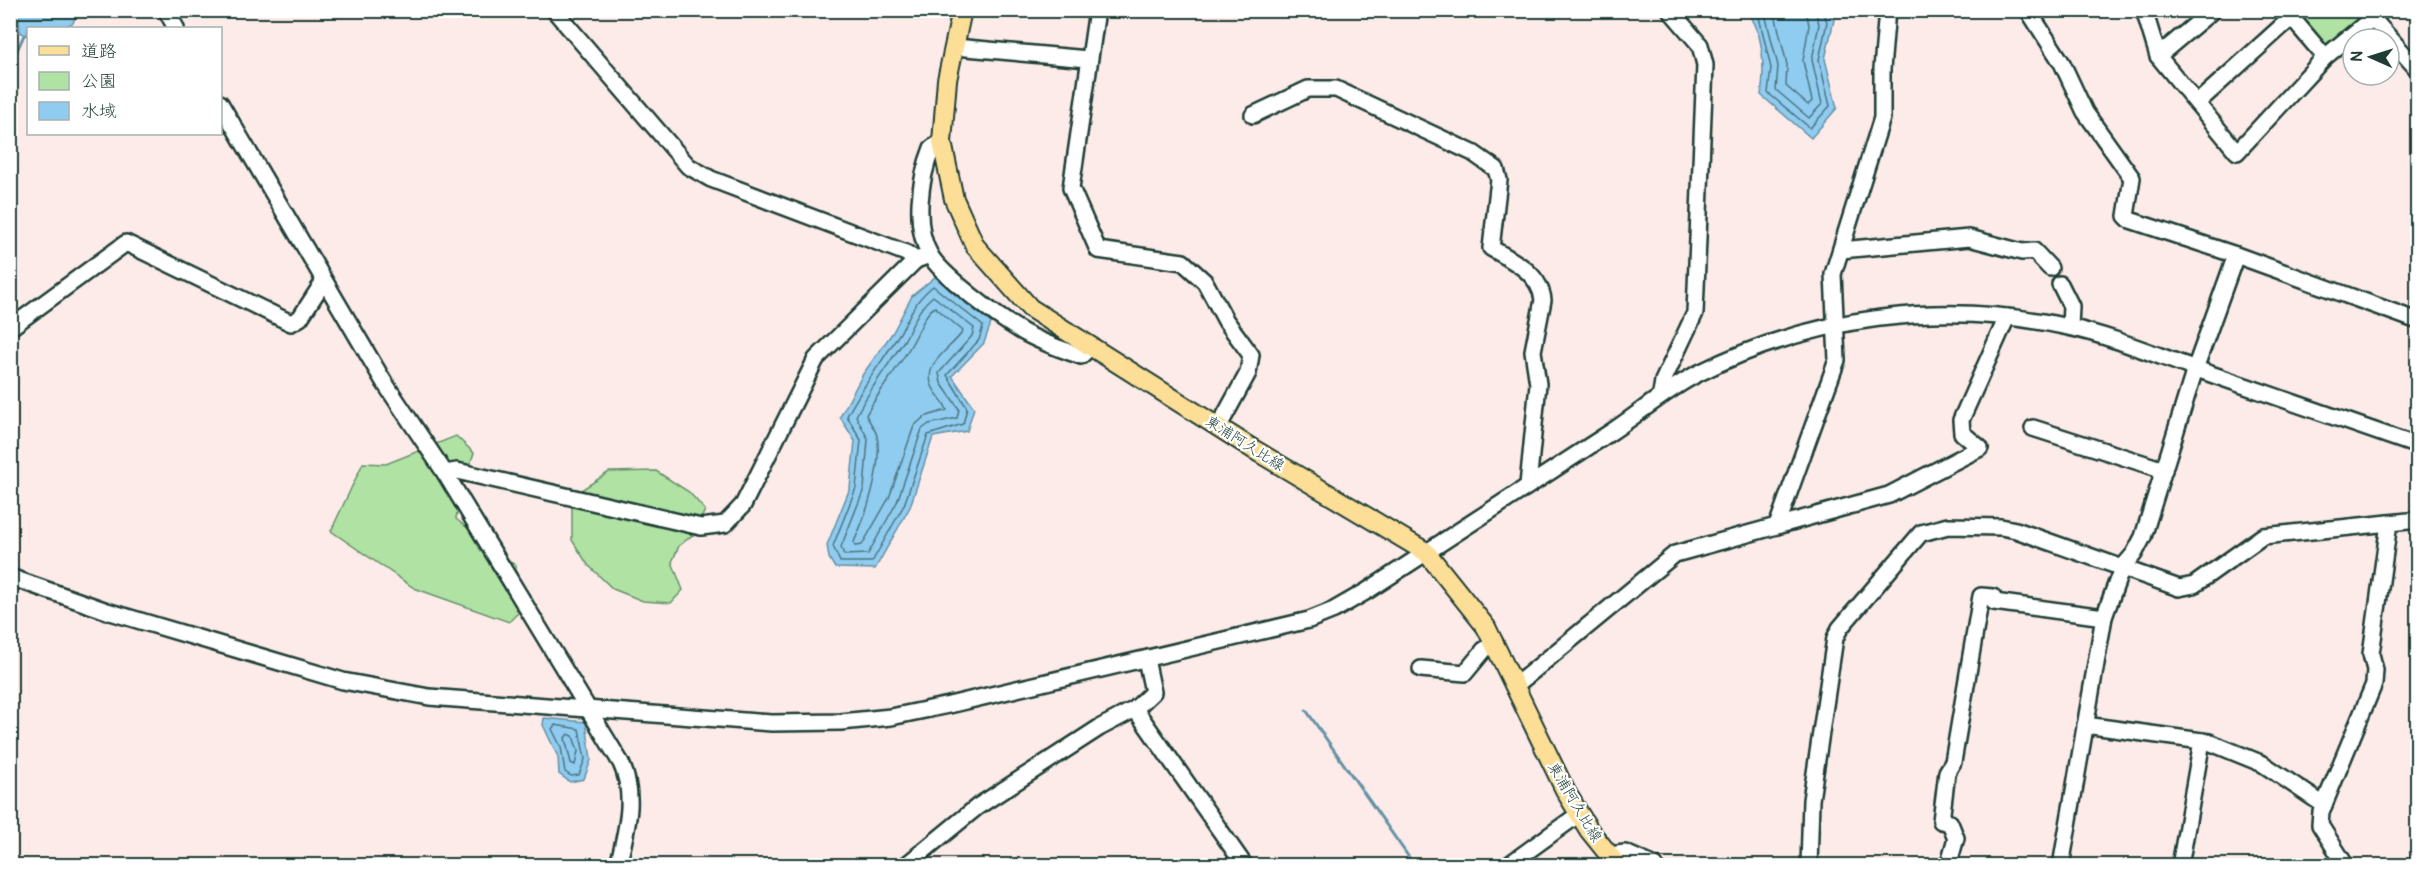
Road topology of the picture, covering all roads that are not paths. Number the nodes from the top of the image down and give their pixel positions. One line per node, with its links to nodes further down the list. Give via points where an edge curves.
1 (166, 10): 12 (street)
2 (554, 10): 24 (street, via 688,166 711,179)
3 (962, 10): 13 (main road, 東浦阿久比線)
4 (1096, 10): 16 (street)
5 (1670, 10): 35 (street, via 1700,45 1705,65 1695,313 1663,381)
6 (1887, 10): 22 (street, via 1882,118)
7 (2028, 10): 23 (street, via 2062,63 2085,112 2132,178 2126,216 2158,231)
8 (2144, 10): 14 (street)
9 (2213, 10): 14 (street)
10 (2373, 13): 15 (street); 17 (street)
11 (2288, 14): 15 (street); 18 (street)
12 (175, 27)
13 (955, 47): 16 (street); 21 (main road, 東浦阿久比線, via 944,100)
14 (2158, 56): 18 (street)
15 (2325, 57): 18 (street, via 2237,152)
16 (1088, 59): 36 (street, via 1071,181 1073,195 1098,250 1183,262 1205,282 1226,321 1247,348 1251,355 1248,373)
17 (2418, 70)
18 (2197, 103)
19 (222, 106): 26 (street)
20 (1253, 115): 41 (street, via 1308,89 1336,89 1473,153 1496,169 1499,180 1491,248 1523,267 1544,300 1533,351 1538,384)
21 (942, 142): 24 (street, via 932,148 924,168 920,223); 33 (main road, 東浦阿久比線, via 954,199 975,246 1030,308)
22 (1841, 250): 25 (street, via 1969,238 2022,252 2034,251); 30 (street, via 1832,284)
23 (2236, 255): 29 (street); 34 (street)
24 (923, 258): 33 (street, via 1017,329 1081,356); 40 (street, via 816,360 743,506 725,524 701,527 456,471)
25 (2050, 268)
26 (324, 281): 32 (street, via 300,318 291,323 126,243); 40 (street, via 389,391)
27 (2060, 284): 31 (street, via 2071,306)
28 (2007, 317): 30 (street, via 1905,315); 31 (street); 44 (street, via 1961,420 1962,433 1980,448 1889,495)
29 (2418, 321)
30 (1834, 326): 35 (street, via 1775,341); 44 (street, via 1837,360)
31 (2070, 327): 34 (street)
32 (10, 328)
33 (1090, 347): 36 (main road, 東浦阿久比線)
34 (2196, 369): 38 (street); 39 (street)
35 (1661, 394): 41 (street)
36 (1219, 426): 45 (main road, 東浦阿久比線)
37 (2033, 428): 39 (street)
38 (2418, 446)
39 (2164, 470): 46 (street, via 2142,537)
40 (445, 473): 53 (street)
41 (1528, 485): 45 (street)
42 (2418, 520): 43 (street)
43 (2389, 523): 46 (street, via 2263,536 2201,581 2184,587); 57 (street, via 2371,654 2374,684)
44 (1777, 526): 52 (street, via 1675,554)
45 (1426, 552): 49 (main road, 東浦阿久比線, via 1475,611); 50 (street, via 1358,596 1309,620)
46 (2122, 568): 48 (street); 65 (street, via 2001,527 1935,527 1916,537 1835,639 1811,800)
47 (10, 578): 53 (street, via 343,681 429,697)
48 (2104, 617): 55 (street); 66 (street, via 1994,602 1993,597 1981,596 1941,821 1950,823 1956,838)
49 (1495, 643): 51 (street, via 1465,673); 52 (main road, 東浦阿久比線)
50 (1146, 659): 53 (street, via 937,708 841,722 772,723); 54 (street, via 1154,692)
51 (1421, 669)
52 (1516, 685): 58 (main road, 東浦阿久比線)
53 (589, 709): 61 (street, via 621,763 630,789)
54 (1135, 709): 60 (street); 62 (street, via 976,807)
55 (2085, 724): 56 (street); 67 (street)
56 (2202, 741): 57 (street, via 2263,764); 68 (street)
57 (2324, 804): 69 (street, via 2320,825)
58 (1579, 814): 59 (main road, 東浦阿久比線); 63 (street)
59 (1614, 860): 64 (street, via 1625,853)
60 (1237, 862)
61 (618, 866)
62 (905, 866)
63 (1507, 866)
64 (1654, 866)
65 (1809, 866)
66 (1948, 866)
67 (2061, 866)
68 (2180, 866)
69 (2346, 866)

